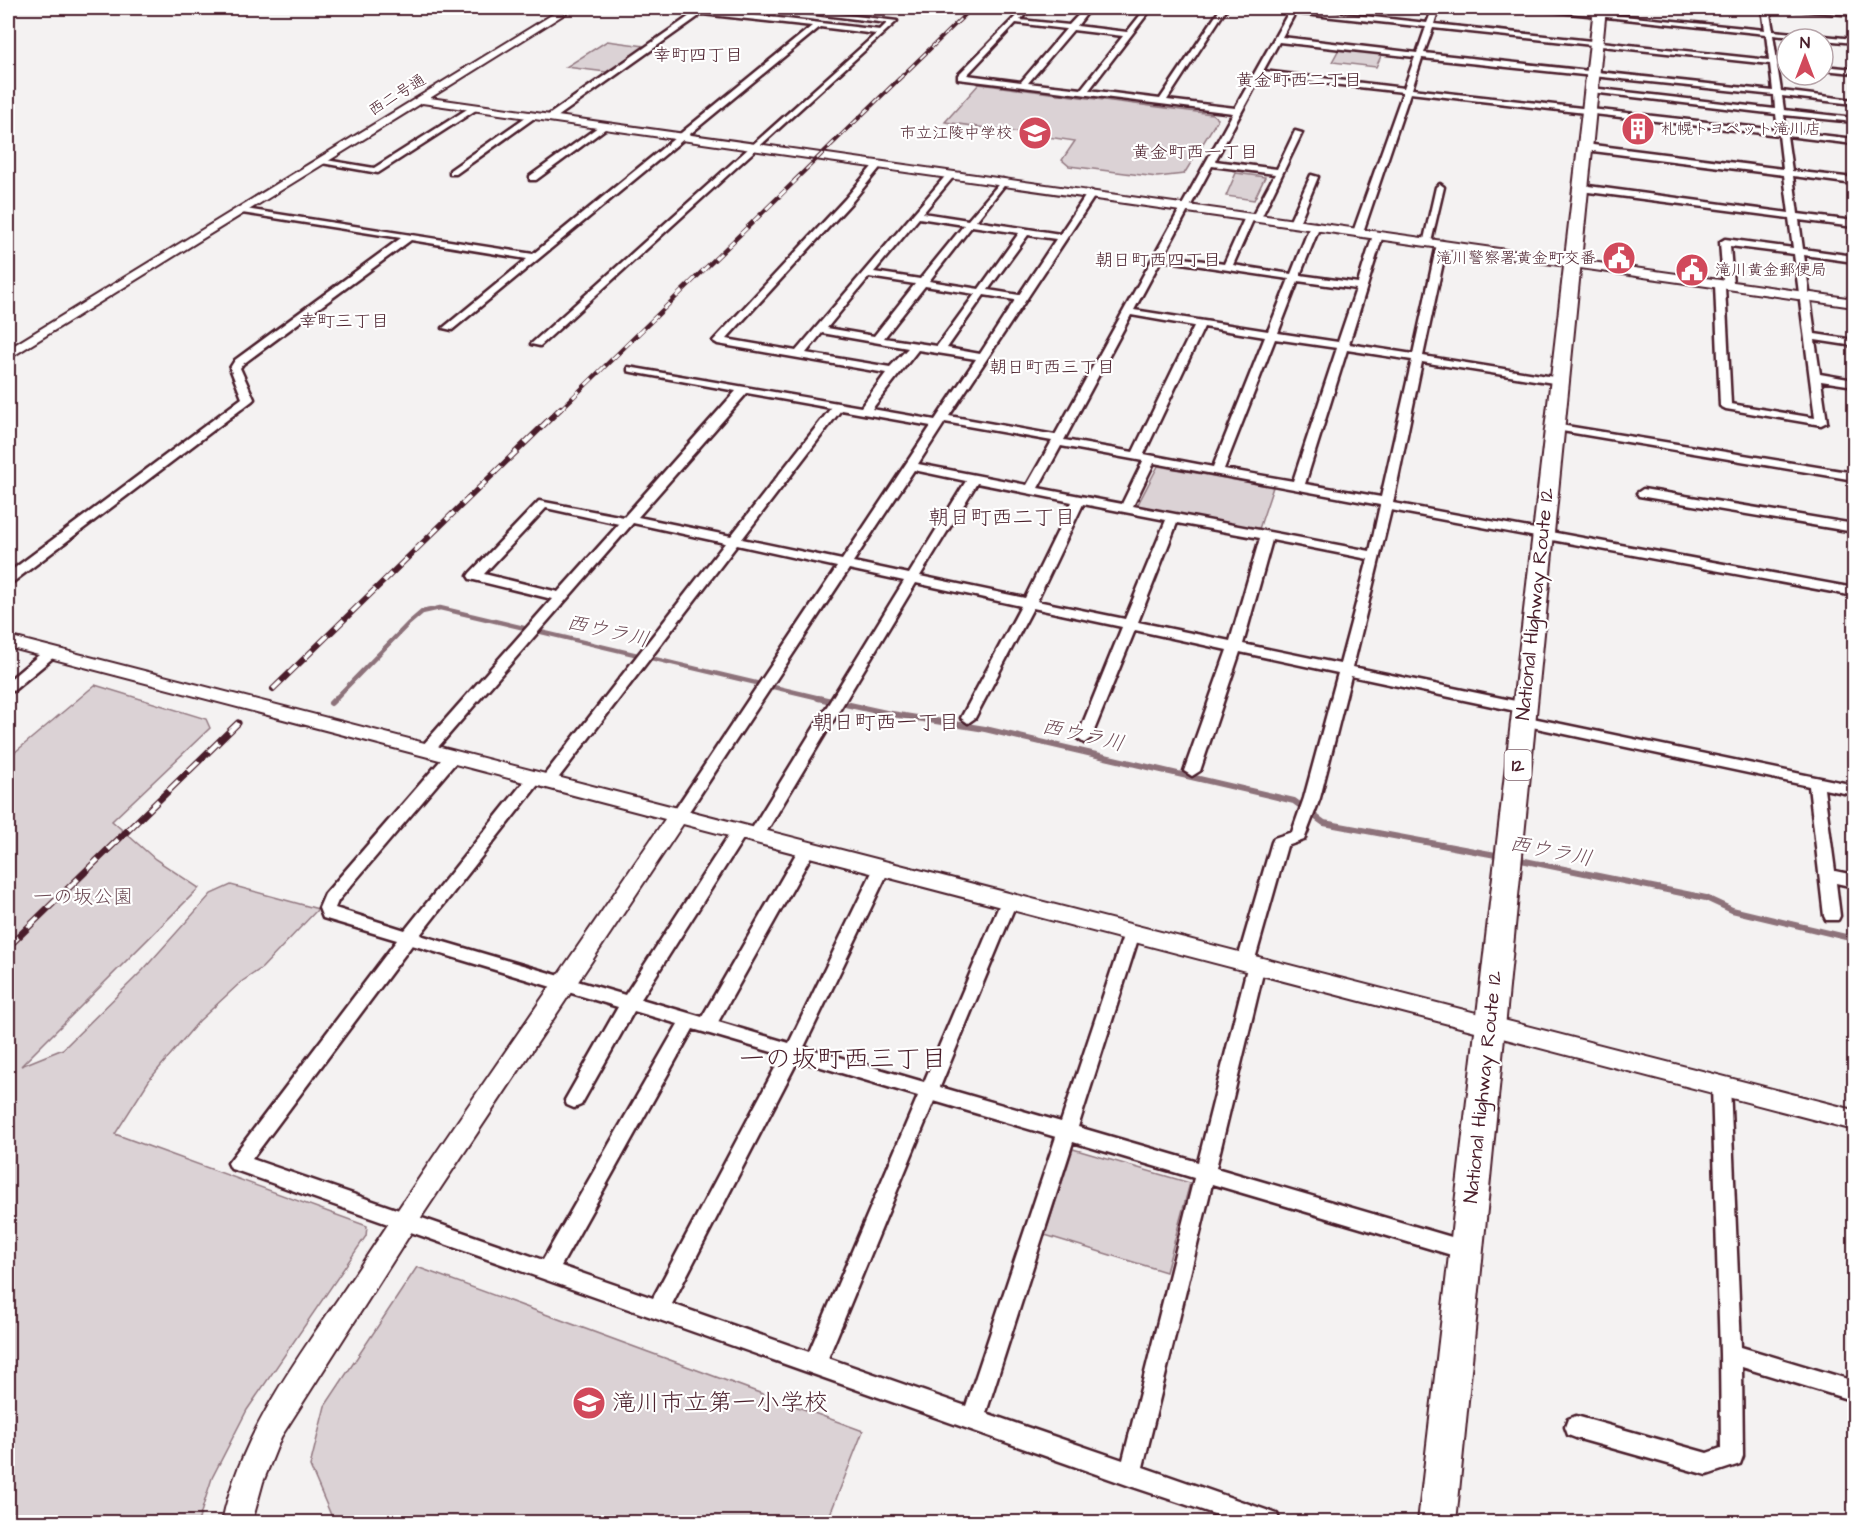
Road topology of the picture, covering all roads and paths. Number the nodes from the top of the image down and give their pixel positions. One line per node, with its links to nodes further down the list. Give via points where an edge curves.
1 (569, 8): 37 (street, 西二号通)
2 (671, 8): 3 (street)
3 (677, 8): 14 (street)
4 (774, 8): 21 (street, via 893,21)
5 (1027, 8): 17 (street)
6 (1088, 8): 20 (street)
7 (1149, 8): 23 (street)
8 (1224, 8): 38 (street)
9 (1436, 8): 19 (street)
10 (1526, 8): 15 (street)
11 (1766, 8): 22 (street)
12 (1796, 8): 16 (street)
13 (1293, 9): 19 (street); 24 (street)
14 (701, 11): 18 (street); 44 (street)
15 (1600, 11): 22 (street); 26 (highway, National Highway Route 12 / 12)
16 (1854, 13)
17 (1014, 21): 20 (street); 32 (street, via 962,76)
18 (818, 25): 21 (street); 49 (street)
19 (1430, 26): 26 (street); 27 (street)
20 (1071, 28): 23 (street); 32 (street)
21 (882, 32): 51 (street)
22 (1769, 32): 25 (street); 28 (street)
23 (1129, 34): 34 (street)
24 (1277, 39): 27 (street); 31 (street)
25 (1854, 41)
26 (1596, 44): 28 (street); 35 (highway, National Highway Route 12 / 12)
27 (1420, 55): 33 (street); 35 (street)
28 (1774, 63): 36 (street)
29 (1835, 70): 30 (street)
30 (1854, 72)
31 (1258, 73): 33 (street); 41 (street)
32 (1023, 84): 34 (street)
33 (1408, 91): 35 (street); 77 (street)
34 (1083, 92): 38 (street)
35 (1591, 92): 36 (street); 42 (street); 47 (street); 52 (highway, National Highway Route 12 / 12)
36 (1778, 94): 39 (street); 42 (street)
37 (420, 100): 40 (street); 53 (street, 西二号通)
38 (1161, 102): 41 (street)
39 (1854, 102)
40 (475, 108): 43 (street); 53 (street, via 375,171)
41 (1238, 111): 54 (street)
42 (1779, 111): 45 (street); 47 (street)
43 (533, 116): 44 (street); 56 (street)
44 (550, 118): 46 (street)
45 (1854, 120)
46 (605, 126): 49 (street); 61 (street)
47 (1782, 132): 50 (street); 58 (street)
48 (1298, 133): 57 (street)
49 (680, 136): 51 (street); 85 (street)
50 (1854, 141)
51 (755, 147): 55 (street); 106 (street)
52 (1585, 147): 58 (street); 65 (highway, National Highway Route 12 / 12)
53 (320, 162): 68 (street, 西二号通)
54 (1210, 163): 57 (street); 67 (street)
55 (879, 164): 59 (street); 110 (street, via 718,341)
56 (453, 172)
57 (1280, 172): 71 (street)
58 (1787, 172): 62 (street); 70 (street)
59 (951, 175): 63 (street); 69 (street)
60 (1314, 177): 73 (street)
61 (533, 178)
62 (1854, 181)
63 (1003, 182): 66 (street); 72 (street)
64 (1440, 187): 81 (street)
65 (1581, 188): 70 (street); 87 (highway, National Highway Route 12 / 12)
66 (1091, 194): 67 (street); 79 (street)
67 (1186, 208): 71 (street); 84 (street)
68 (242, 210): 80 (street); 111 (street, 西二号通)
69 (917, 216): 72 (street); 89 (street)
70 (1794, 216): 74 (street); 83 (street)
71 (1253, 218): 73 (street); 88 (street)
72 (970, 223): 76 (street); 91 (street)
73 (1294, 223): 75 (street)
74 (1854, 224)
75 (1316, 226): 77 (street); 90 (street)
76 (1025, 232): 79 (street); 94 (street)
77 (1358, 232): 78 (street)
78 (1378, 235): 81 (street); 93 (street)
79 (1063, 237): 96 (street)
80 (408, 238): 85 (street); 144 (street, via 239,362 235,368 248,399)
81 (1426, 242): 82 (street)
82 (1442, 244): 87 (street); 113 (street)
83 (1798, 252): 86 (street); 92 (street, via 1725,242); 95 (street)
84 (1159, 257): 88 (street); 98 (street)
85 (534, 258): 100 (street)
86 (1854, 259)
87 (1572, 263): 92 (street); 117 (highway, National Highway Route 12 / 12)
88 (1227, 267): 90 (street)
89 (868, 274): 91 (street); 101 (street)
90 (1295, 277): 93 (street); 102 (street)
91 (924, 283): 94 (street); 104 (street)
92 (1724, 285): 95 (street); 116 (street, via 1726,406 1821,422)
93 (1362, 287): 108 (street)
94 (981, 292): 96 (street); 109 (street)
95 (1805, 296): 97 (street); 103 (street)
96 (1020, 298): 112 (street)
97 (1854, 303)
98 (1129, 312): 99 (street); 124 (street)
99 (1200, 324): 102 (street); 125 (street)
100 (448, 328)
101 (820, 330): 104 (street); 110 (street)
102 (1271, 335): 108 (street); 127 (street)
103 (1810, 336): 105 (street); 116 (street)
104 (877, 339): 107 (street)
105 (1854, 343)
106 (536, 344)
107 (915, 346): 109 (street); 115 (street)
108 (1344, 347): 113 (street); 130 (street)
109 (940, 350): 112 (street)
110 (798, 355): 115 (street)
111 (8, 356)
112 (981, 357): 122 (street)
113 (1417, 359): 117 (street); 134 (street)
114 (632, 369): 119 (street)
115 (893, 372): 121 (street)
116 (1816, 377): 118 (street)
117 (1560, 381): 123 (highway, National Highway Route 12 / 12)
118 (1854, 383)
119 (744, 389): 120 (street); 137 (street)
120 (839, 405): 121 (street); 141 (street)
121 (865, 410): 122 (street)
122 (939, 421): 124 (street); 126 (street)
123 (1554, 426): 128 (street); 139 (highway, National Highway Route 12 / 12)
124 (1058, 440): 125 (street); 131 (street)
125 (1144, 458): 127 (street); 135 (street)
126 (911, 466): 129 (street); 143 (street)
127 (1217, 471): 130 (street)
128 (1854, 477)
129 (973, 479): 131 (street); 145 (street)
130 (1298, 486): 134 (street)
131 (1031, 490): 133 (street)
132 (1642, 493): 138 (street)
133 (1078, 501): 135 (street); 148 (street)
134 (1386, 503): 139 (street); 142 (street)
135 (1126, 509): 136 (street)
136 (1173, 518): 140 (street); 149 (street)
137 (629, 520): 141 (street); 147 (street); 147 (street, via 543,504 475,576)
138 (1854, 528)
139 (1542, 534): 146 (street); 155 (highway, National Highway Route 12 / 12)
140 (1267, 536): 142 (street); 151 (street)
141 (737, 540): 143 (street); 161 (street)
142 (1375, 556): 153 (street)
143 (844, 564): 145 (street); 164 (street)
144 (8, 579)
145 (914, 579): 148 (street); 165 (street)
146 (1854, 592)
147 (561, 597): 158 (street)
148 (1029, 603): 149 (street); 156 (street)
149 (1131, 625): 151 (street); 157 (street)
150 (8, 642): 152 (street)
151 (1235, 647): 153 (street); 160 (street)
152 (50, 653): 154 (street); 158 (street)
153 (1346, 670): 155 (street); 174 (street, via 1298,836 1280,842)
154 (8, 688)
155 (1524, 715): 162 (street); 178 (highway, National Highway Route 12 / 12)
156 (968, 718)
157 (1084, 738)
158 (427, 750): 159 (street)
159 (452, 757): 161 (street); 173 (street, via 331,898 327,908 329,914)
160 (1192, 771)
161 (542, 780): 164 (street); 173 (street)
162 (1816, 782): 163 (street); 168 (street)
163 (1854, 790)
164 (679, 815): 165 (street); 175 (street)
165 (748, 833): 166 (street); 176 (street)
166 (807, 849): 167 (street); 177 (street)
167 (882, 868): 170 (street); 179 (street)
168 (1826, 875): 169 (street); 171 (street)
169 (1854, 881)
170 (1009, 901): 172 (street); 181 (street)
171 (1832, 916)
172 (1132, 933): 174 (street); 184 (street)
173 (408, 938): 175 (street); 186 (street, via 238,1163)
174 (1251, 964): 178 (street); 185 (street)
175 (565, 985): 176 (street); 186 (street)
176 (630, 1002): 177 (street); 182 (street)
177 (698, 1022): 179 (street); 188 (street)
178 (1491, 1026): 180 (street); 187 (highway, National Highway Route 12 / 12)
179 (793, 1052): 181 (street); 189 (street)
180 (1721, 1085): 183 (street); 190 (street)
181 (932, 1090): 184 (street); 191 (street)
182 (574, 1100)
183 (1854, 1120)
184 (1067, 1131): 185 (street); 193 (street)
185 (1204, 1173): 187 (street); 195 (street)
186 (405, 1221): 188 (street); 196 (street, via 271,1427 248,1482)
187 (1465, 1250): 198 (highway, National Highway Route 12 / 12)
188 (548, 1271): 189 (street)
189 (658, 1310): 191 (street)
190 (1731, 1354): 192 (street); 194 (street, via 1732,1455 1707,1464)
191 (814, 1366): 193 (street)
192 (1854, 1390)
193 (973, 1419): 195 (street)
194 (1576, 1427)
195 (1130, 1475): 197 (street)
196 (237, 1522)
197 (1269, 1522)
198 (1437, 1522)

